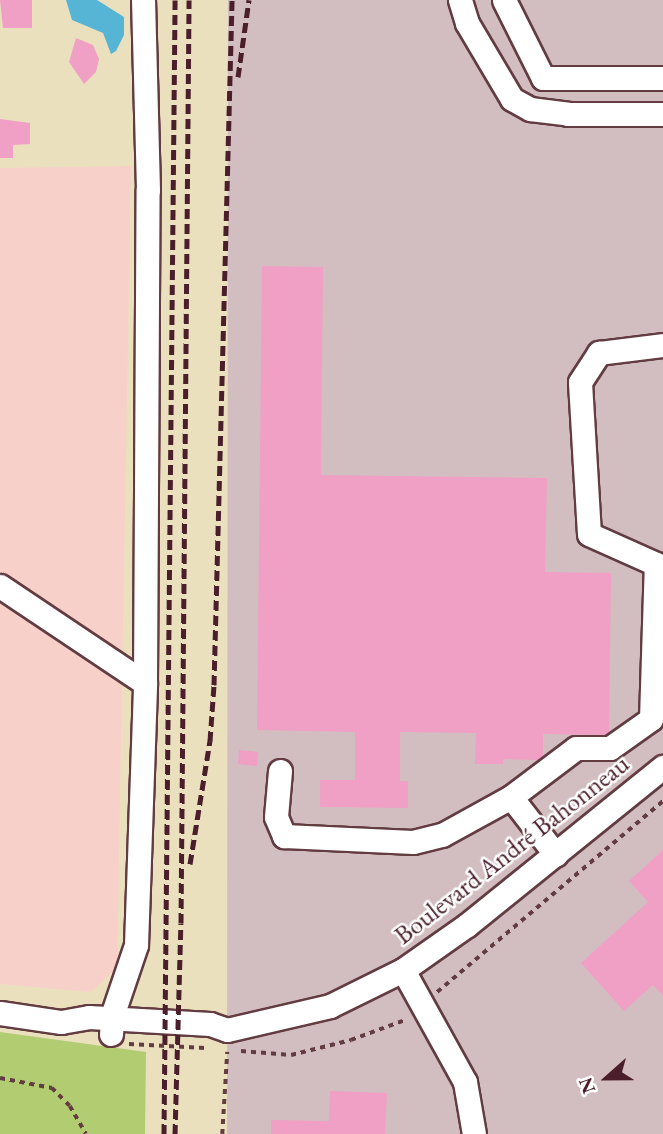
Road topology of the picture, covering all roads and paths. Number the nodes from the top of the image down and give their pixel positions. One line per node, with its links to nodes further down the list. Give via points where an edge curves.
1 (144, 0): 8 (street, via 148,190)
2 (460, 0): 5 (street, via 493,71 512,99 568,114)
3 (505, 0): 4 (street, via 543,78)
4 (663, 78)
5 (663, 114)
6 (663, 345): 11 (street, via 598,353 580,382 589,534 656,564 651,719 610,748 576,748)
7 (0, 586): 8 (street)
8 (145, 683): 17 (street, via 136,945)
9 (663, 767): 13 (street, Boulevard André Bahonneau)
10 (280, 771): 11 (street, via 278,828 292,839 414,842 442,835)
11 (511, 797): 13 (street)
12 (663, 801): 15 (path)
13 (556, 855): 14 (street, Boulevard André Bahonneau)
14 (402, 970): 15 (street); 18 (street, Boulevard André Bahonneau, via 330,1006)
15 (420, 1006): 18 (path, via 400,1024 291,1055); 23 (street, via 465,1082)
16 (0, 1013): 17 (street, Boulevard André Bahonneau, via 70,1022 81,1030)
17 (116, 1032): 18 (street, Boulevard André Bahonneau, via 210,1024); 19 (path)
18 (224, 1042): 22 (path)
19 (209, 1047)
20 (0, 1078): 21 (path, via 52,1088 70,1105)
21 (86, 1134)
22 (222, 1134)
23 (474, 1134)

